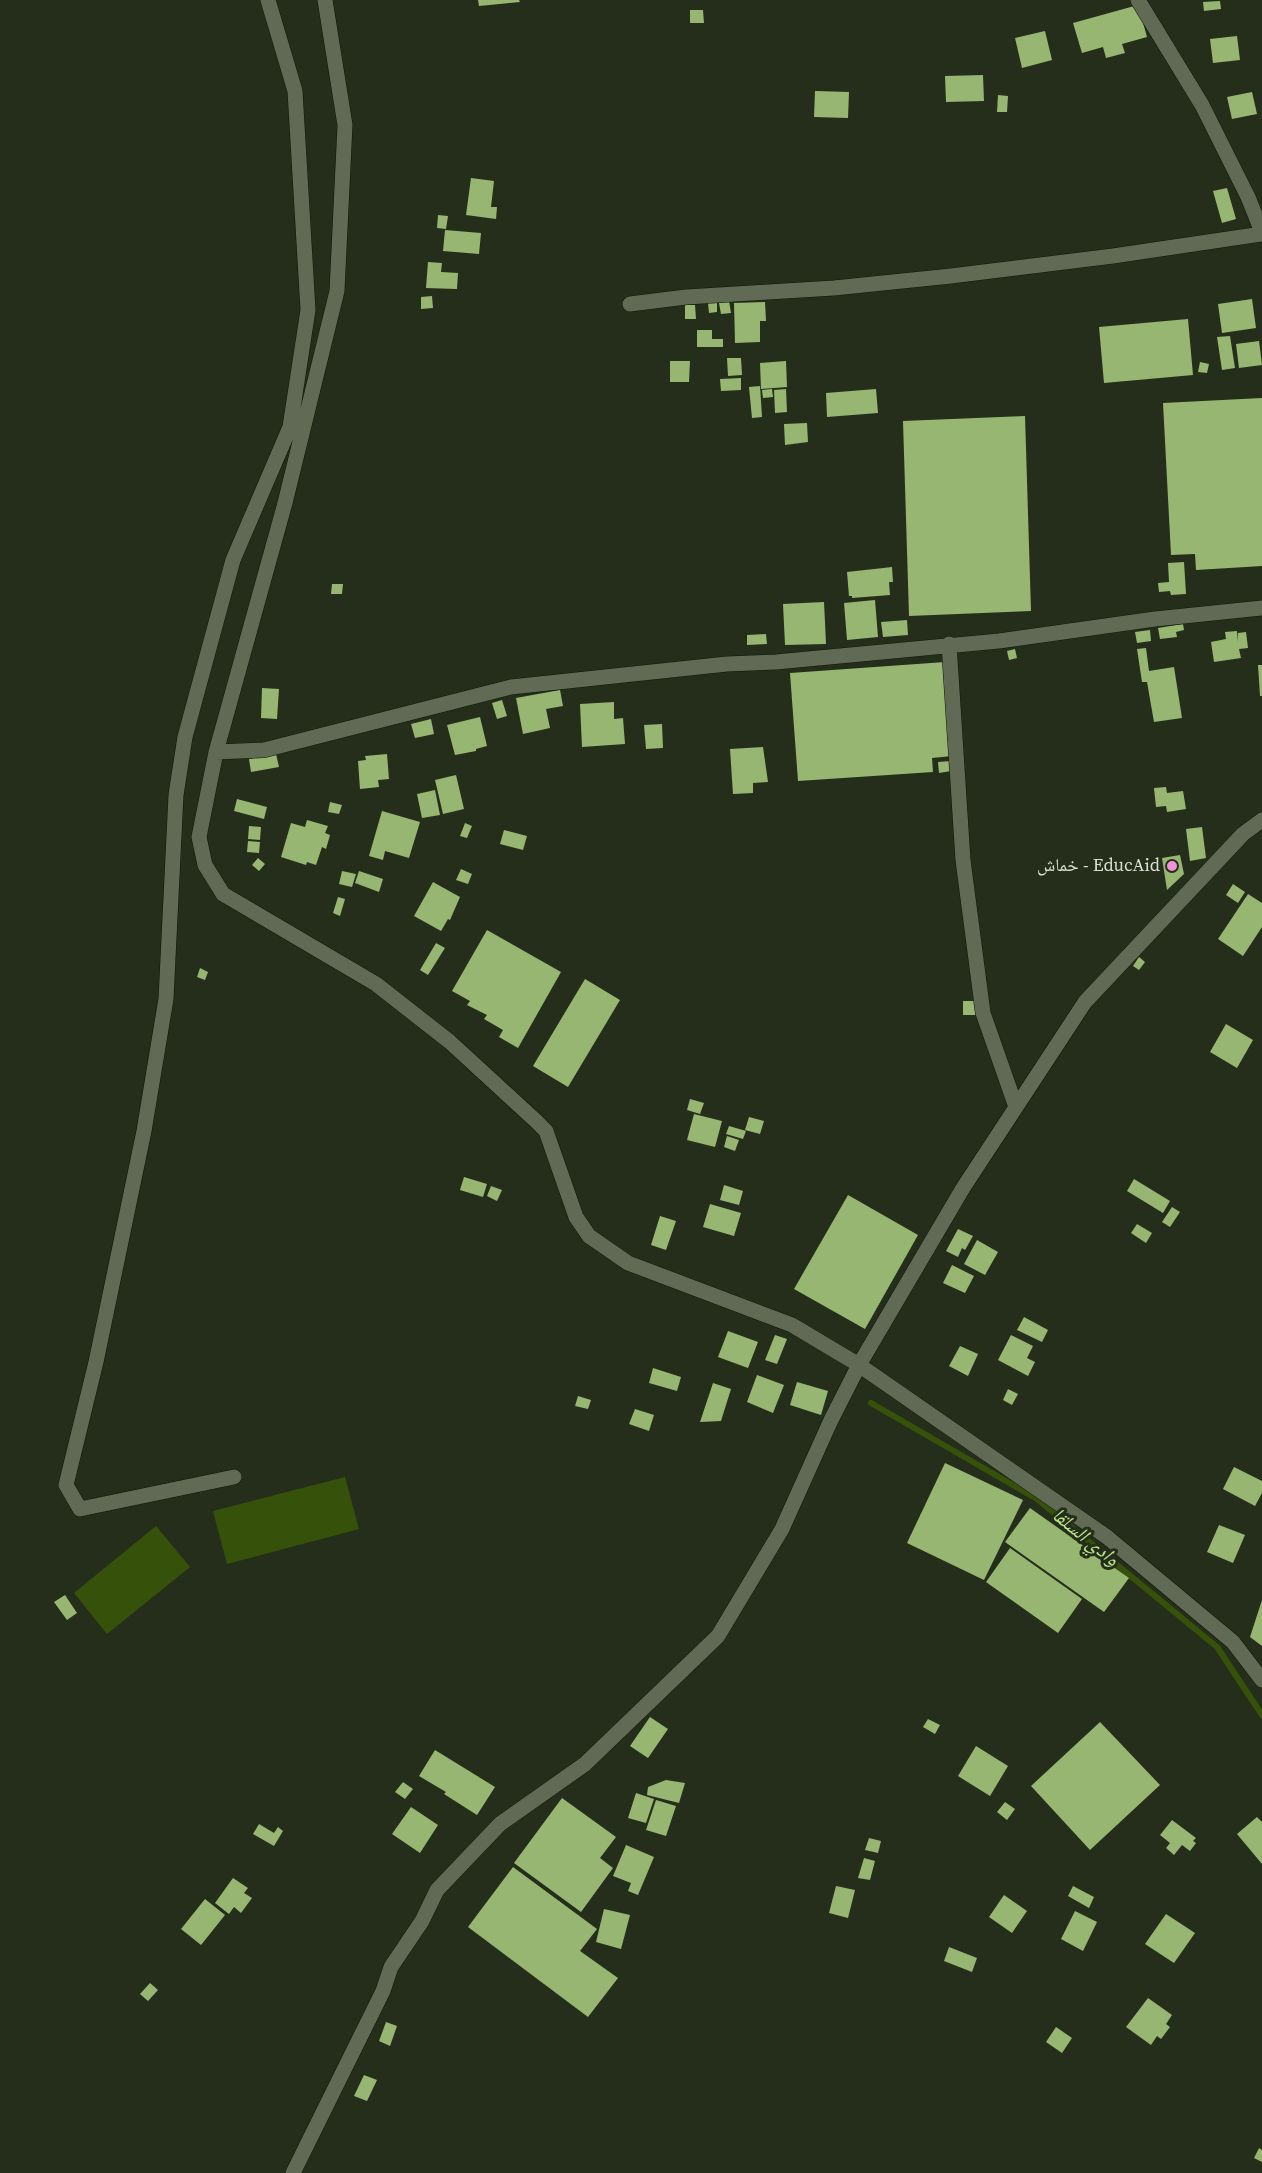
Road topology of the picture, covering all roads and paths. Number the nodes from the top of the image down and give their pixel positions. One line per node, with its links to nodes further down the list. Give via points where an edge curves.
1 (268, 0): 12 (street, via 295,91 308,310 290,427 233,560 185,737 175,807 166,999 144,1131 66,1485 80,1509)
2 (325, 0): 8 (street, via 345,125 337,291 285,503)
3 (1138, 0): 4 (street, via 1202,105)
4 (1262, 233): 5 (street, via 951,276)
5 (630, 304)
6 (1262, 608): 7 (street)
7 (949, 644): 8 (street, via 511,687 264,750); 10 (street, via 963,860 983,1013)
8 (216, 752): 11 (street, via 199,837 205,865 223,894 376,984 450,1042 537,1121 546,1131 576,1217 589,1236 628,1263 792,1325)
9 (1262, 820): 10 (street, via 1243,834 1085,1002)
10 (1016, 1107): 11 (street, via 963,1188)
11 (859, 1365): 13 (street, via 1107,1537 1233,1642); 14 (street, via 782,1528 718,1636 585,1764 500,1824 437,1890 422,1921 391,1967 383,1991)
12 (234, 1477)
13 (1262, 1680)
14 (292, 2173)

